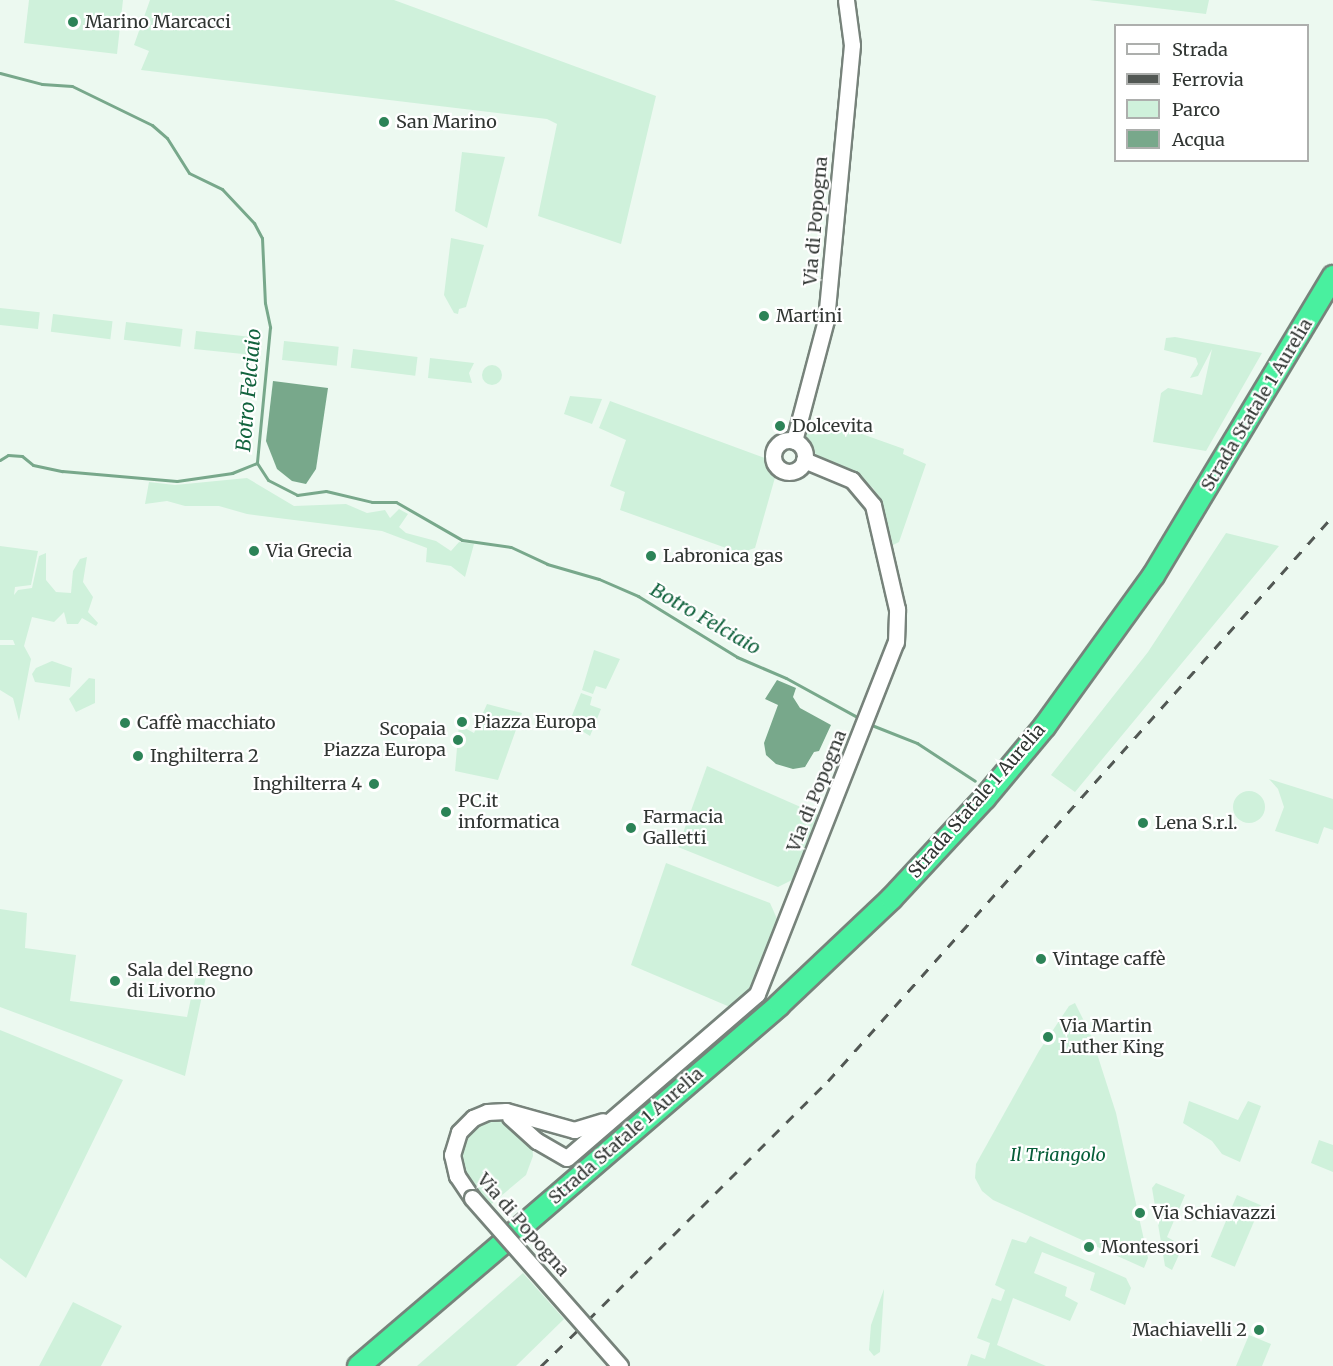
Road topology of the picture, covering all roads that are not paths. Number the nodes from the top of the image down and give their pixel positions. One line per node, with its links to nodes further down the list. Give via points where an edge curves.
1 (846, 0): 4 (main road, Via di Popogna, via 852,45 826,320)
2 (1333, 276): 10 (highway, Strada Statale 1 Aurelia, via 1160,566 1059,707 984,798 891,898 779,1004)
3 (1333, 298): 10 (highway, Strada Statale 1 Aurelia, via 1166,577 1011,784 840,963)
4 (794, 441): 5 (main road, via 802,449); 5 (main road, via 778,444 773,453 774,463 788,472)
5 (804, 460): 7 (main road, Via di Popogna, via 859,485 878,518 898,629 861,735 757,994)
6 (496, 1111): 8 (main road, Via di Popogna, via 512,1112); 9 (main road, via 518,1121 537,1141); 13 (main road, Via di Popogna, bridge, via 479,1115 465,1125 453,1148 457,1176)
7 (619, 1113): 8 (main road, Via di Popogna, via 586,1128); 9 (main road, Via di Popogna)
8 (555, 1127): 9 (main road)
9 (567, 1158)
10 (511, 1242): 11 (highway, Strada Statale 1 Aurelia); 12 (highway, Strada Statale 1 Aurelia)
11 (358, 1366)
12 (375, 1366)
13 (620, 1366)

